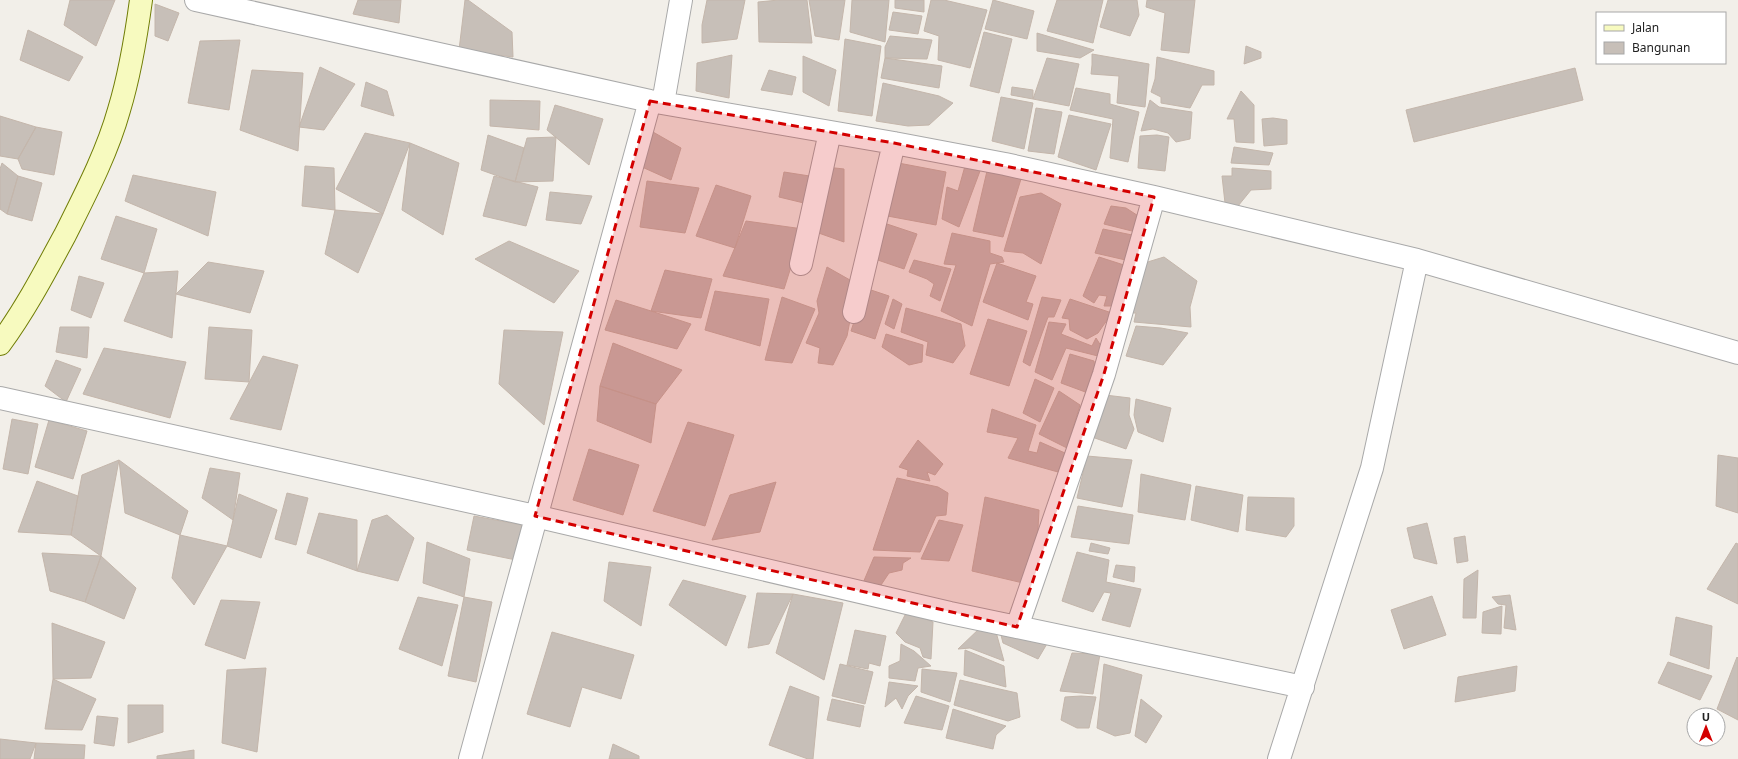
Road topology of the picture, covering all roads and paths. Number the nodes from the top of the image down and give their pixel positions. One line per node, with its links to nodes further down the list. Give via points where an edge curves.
1 (141, 0): 12 (main road, via 135,45 119,111 91,186 16,322)
2 (196, 0): 4 (street)
3 (681, 0): 5 (street)
4 (264, 7): 5 (street)
5 (657, 102): 6 (street); 15 (street)
6 (830, 132): 7 (street); 10 (street)
7 (894, 143): 8 (street, via 1005,164); 11 (street)
8 (1154, 197): 9 (street); 16 (street, via 1104,374)
9 (1417, 260): 13 (street); 17 (street, via 1372,468)
10 (800, 264)
11 (854, 312)
12 (0, 344)
13 (1738, 353)
14 (0, 398): 15 (street)
15 (535, 516): 16 (street); 18 (street)
16 (1017, 627): 17 (street)
17 (1302, 687): 19 (street)
18 (470, 759)
19 (1279, 759)

